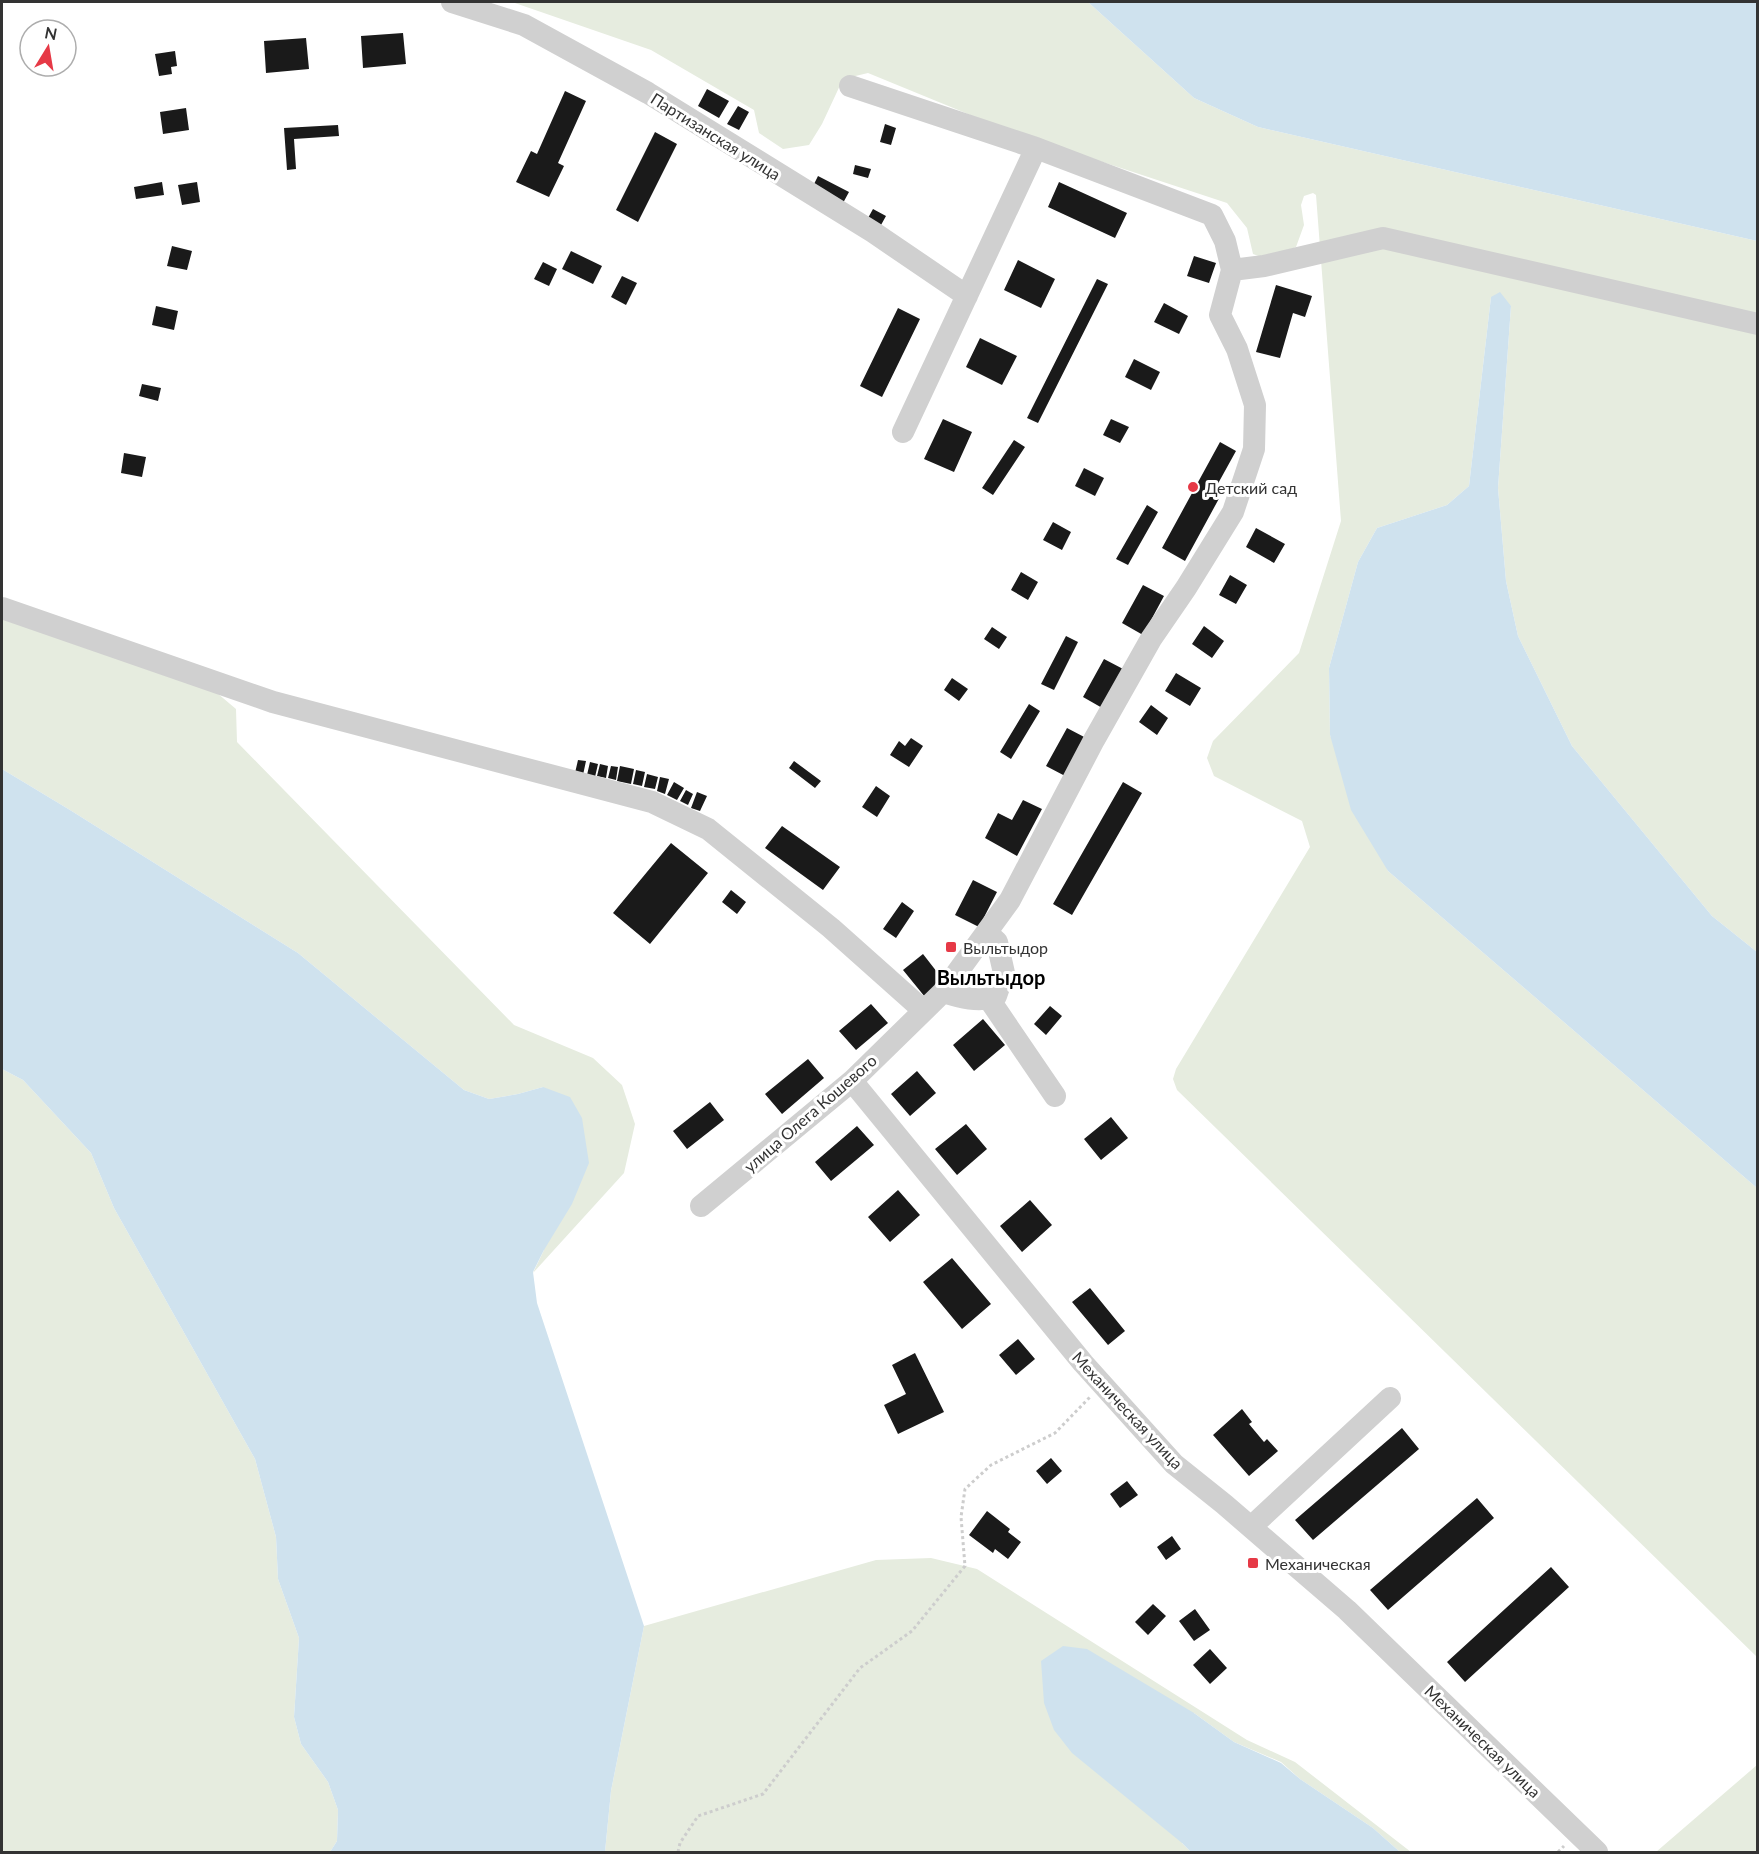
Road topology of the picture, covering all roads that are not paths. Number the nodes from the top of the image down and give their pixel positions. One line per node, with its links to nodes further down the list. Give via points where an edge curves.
1 (452, 2): 5 (street, Партизанская улица, via 524,25 648,93 873,232)
2 (850, 86): 3 (street)
3 (1036, 148): 4 (street, via 1212,215 1225,241); 5 (street)
4 (1232, 270): 6 (street, via 1383,238); 9 (street, улица Олега Кошевого, via 1220,315 1237,349 1255,405 1254,449 1233,512 1151,639 1010,900)
5 (967, 296): 7 (street)
6 (1758, 324)
7 (903, 432)
8 (2, 608): 12 (street, via 273,702 652,802 708,829 831,928)
9 (987, 933): 10 (street, улица Олега Кошевого); 11 (street, via 997,942 1004,973 999,991)
10 (943, 992): 11 (street); 12 (street, улица Олега Кошевого)
11 (989, 999): 14 (street)
12 (922, 1010): 13 (street, улица Олега Кошевого)
13 (852, 1081): 15 (street, улица Олега Кошевого); 17 (street, Механическая улица, via 1091,1371 1174,1464)
14 (1054, 1096)
15 (701, 1206)
16 (1390, 1398): 17 (street)
17 (1251, 1527): 18 (street, Механическая улица, via 1347,1610)
18 (1597, 1852)

